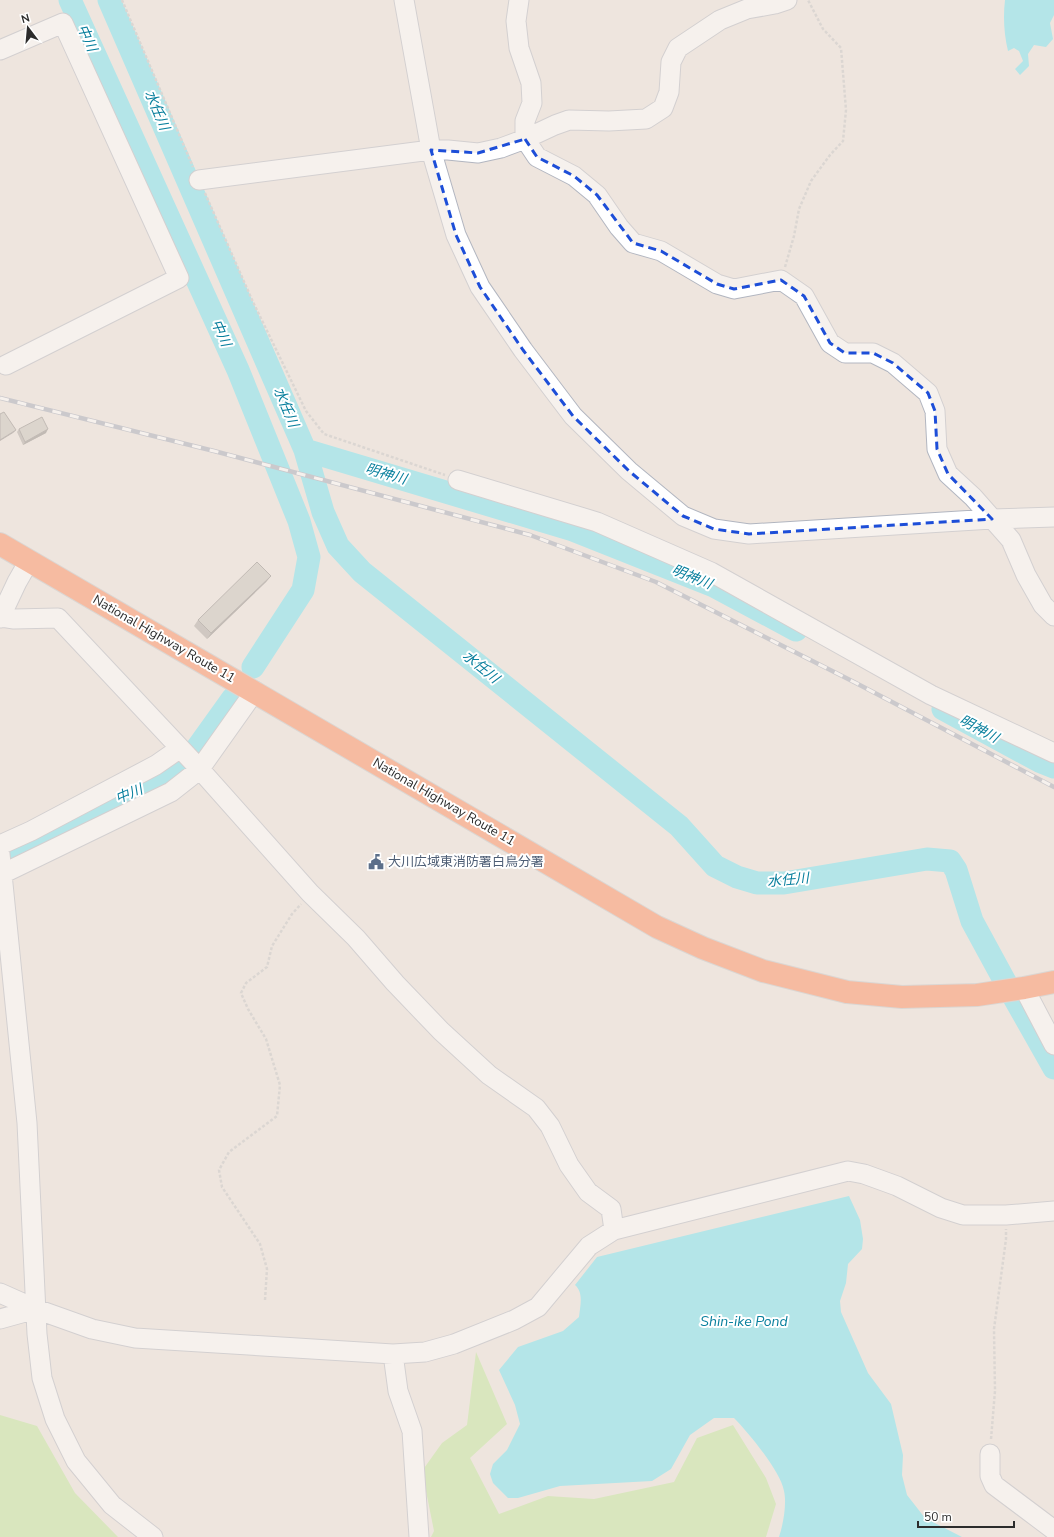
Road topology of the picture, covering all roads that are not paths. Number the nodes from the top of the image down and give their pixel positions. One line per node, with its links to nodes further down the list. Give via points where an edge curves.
1 (404, 0): 6 (street)
2 (520, 0): 5 (street, via 516,21 519,48 531,83 532,103 525,121)
3 (787, 0): 5 (street, via 747,9 720,20 678,48 671,62 669,92 664,108 646,119 569,120)
4 (0, 50): 8 (street, via 62,23 179,278)
5 (526, 139): 6 (street, via 478,153); 11 (street, via 537,158 574,176 597,195 633,242 661,251 717,284 734,289 782,280 804,296 830,344 845,353 873,353 893,363 928,393 935,411 937,449 948,474)
6 (431, 150): 7 (street); 11 (street, via 456,235 480,287 523,350 573,416 629,472 683,516 714,529 749,534)
7 (199, 180)
8 (6, 365)
9 (458, 480): 18 (street, via 597,522 711,572 931,695)
10 (1054, 517): 11 (street)
11 (992, 519): 14 (street, via 1011,540 1026,575 1043,605)
12 (0, 544): 13 (highway, National Highway Route 11)
13 (29, 561): 15 (street, via 16,582); 16 (highway, National Highway Route 11)
14 (1054, 616)
15 (0, 618): 17 (street, via 58,618)
16 (255, 691): 19 (street); 24 (highway, National Highway Route 11, via 656,927 763,972 847,992 902,997 977,995)
17 (179, 748): 19 (street); 20 (street, via 156,764)
18 (1054, 753)
19 (198, 768): 22 (street, via 171,792); 27 (street, via 310,893 356,938 394,983 441,1031 489,1075 536,1108 550,1126 569,1165 588,1192 611,1209)
20 (0, 845)
21 (0, 854): 22 (street)
22 (2, 874): 29 (street, via 26,1123)
23 (1054, 982): 24 (highway, National Highway Route 11)
24 (1024, 988): 25 (street)
25 (1054, 1045)
26 (1054, 1211): 27 (street, via 963,1215 941,1208 897,1186 848,1171)
27 (614, 1230): 31 (street, via 589,1246 538,1307 514,1320 454,1344 425,1352)
28 (0, 1293): 29 (street)
29 (36, 1309): 30 (street); 31 (street, via 92,1329 135,1338); 34 (street, via 42,1378 55,1419 76,1461 112,1505)
30 (0, 1319)
31 (393, 1354): 35 (street, via 398,1391 412,1431)
32 (990, 1454): 33 (street, via 990,1476 994,1486)
33 (1054, 1530)
34 (153, 1537)
35 (419, 1537)

